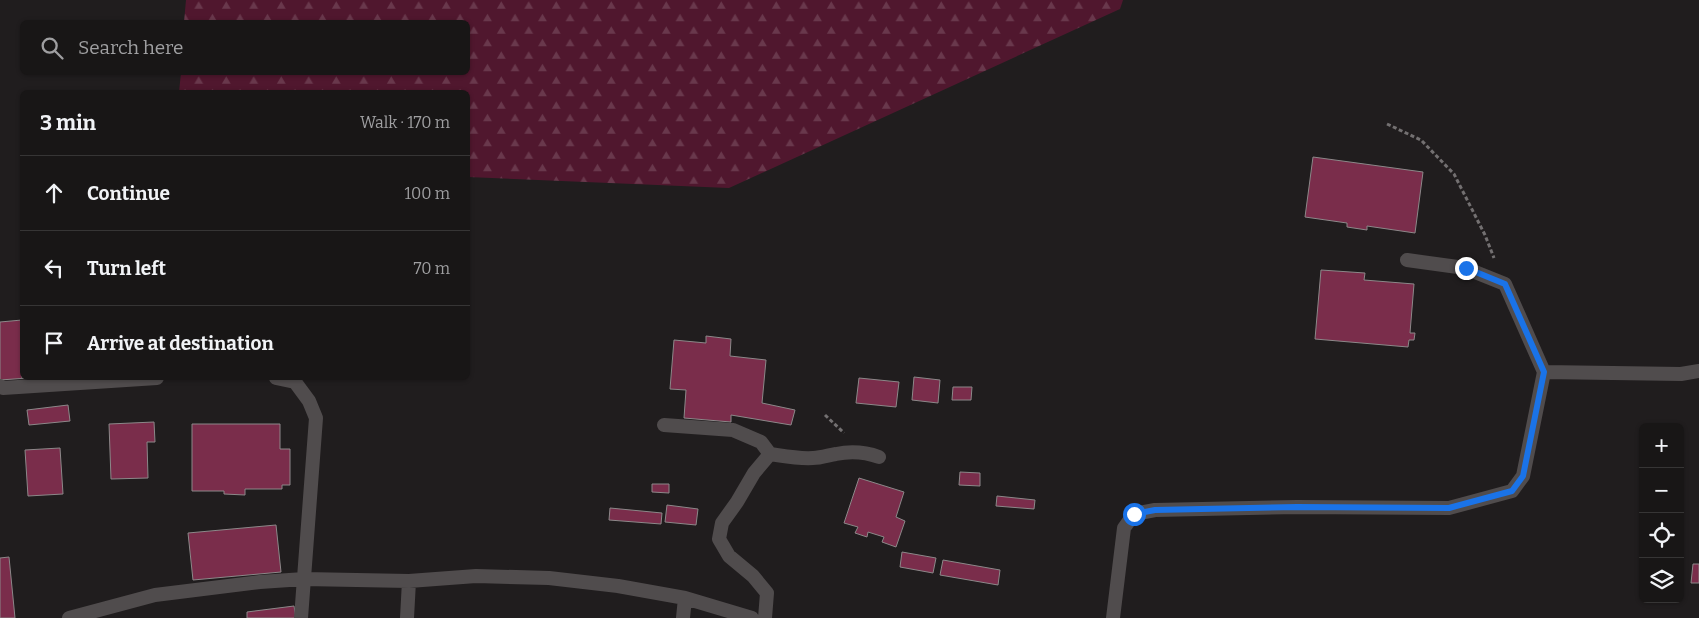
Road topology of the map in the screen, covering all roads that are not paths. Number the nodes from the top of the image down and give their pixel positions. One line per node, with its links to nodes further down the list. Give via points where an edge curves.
1 (1408, 260): 3 (street, via 1466,268 1505,284)
2 (1699, 371): 3 (street, via 1681,374)
3 (1544, 372): 19 (street, via 1523,476 1512,491 1449,508 1278,507 1155,510 1134,514 1124,528)
4 (126, 380): 6 (street)
5 (286, 380): 10 (street, via 295,382 309,401 316,418)
6 (0, 386)
7 (664, 425): 8 (street, via 733,430 761,442)
8 (770, 454): 9 (street, via 815,458 853,452); 18 (street, via 722,523 719,539 729,556 767,593)
9 (879, 457)
10 (304, 579): 11 (street); 13 (street, via 155,594); 14 (street)
11 (409, 581): 12 (street, via 476,576 550,578); 15 (street)
12 (685, 598): 16 (street); 17 (street)
13 (69, 618)
14 (301, 618)
15 (407, 618)
16 (683, 618)
17 (752, 618)
18 (765, 618)
19 (1113, 618)

